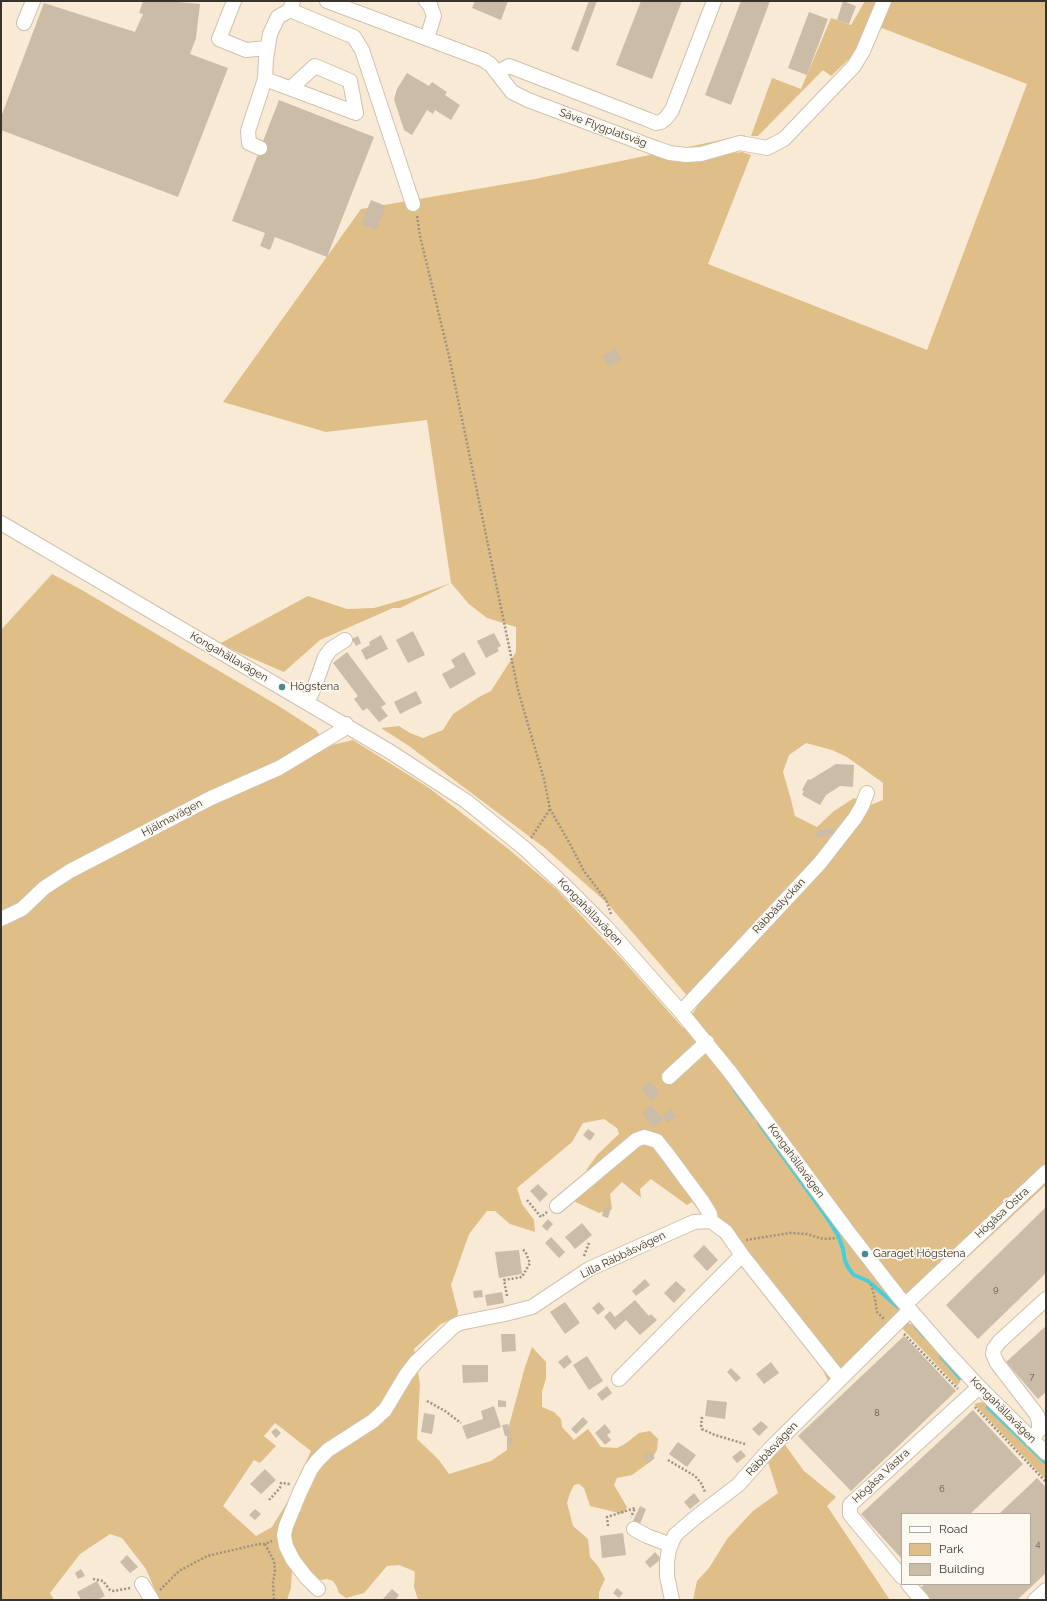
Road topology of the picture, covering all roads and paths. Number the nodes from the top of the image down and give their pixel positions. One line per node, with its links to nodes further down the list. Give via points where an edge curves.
1 (33, 1): 8 (street)
2 (234, 1): 10 (street, via 219,39 246,50)
3 (327, 1): 9 (street, Säve Flygplatsväg)
4 (426, 1): 9 (street, via 434,16)
5 (714, 1): 11 (street, via 672,110 661,122 656,123 509,66)
6 (884, 1): 11 (street, Säve Flygplatsväg, via 854,66 784,139 767,148 740,143 701,154 658,149 528,100 512,92)
7 (291, 5): 10 (street, via 278,17 270,34); 15 (street, via 354,37 362,50)
8 (24, 23)
9 (427, 38): 11 (street, Säve Flygplatsväg, via 484,60 492,65)
10 (268, 48): 12 (street)
11 (497, 73)
12 (265, 79): 13 (street); 14 (street, via 248,131 249,143)
13 (291, 88)
14 (260, 148)
15 (413, 204): 21 (path, via 449,356 518,690)
16 (1, 524): 18 (street, Kongahällavägen)
17 (344, 640): 18 (street, via 325,657)
18 (306, 702): 19 (street, Kongahällavägen)
19 (346, 724): 22 (street, Kongahällavägen, via 466,801); 23 (street, Hjälmavägen, via 342,730 279,768 211,798 70,871 44,888 22,909)
20 (867, 793): 25 (street, Räbbåslyckan, via 855,818 820,863)
21 (550, 809): 22 (path); 24 (path, via 584,871 606,900 611,919)
22 (524, 848): 24 (street, Kongahällavägen)
23 (1, 919)
24 (605, 926): 25 (street, Kongahällavägen)
25 (681, 1012): 26 (street, Kongahällavägen)
26 (707, 1042): 27 (street); 40 (street, Kongahällavägen, via 860,1248)
27 (669, 1077)
28 (1046, 1172): 40 (street, Högåsa Östra)
29 (527, 1200): 30 (path, via 541,1217)
30 (557, 1206): 31 (street, via 636,1140 644,1137 657,1142 665,1151 702,1201)
31 (711, 1221): 33 (street); 51 (street, Lilla Räbbåsvägen, via 694,1222 589,1269 532,1307 454,1326 416,1362 386,1410 328,1450 310,1469)
32 (836, 1239): 33 (path, via 790,1233)
33 (734, 1242): 35 (street)
34 (521, 1249): 37 (path, via 525,1251 530,1263 522,1277 504,1280)
35 (742, 1255): 41 (street); 42 (street)
36 (871, 1282): 38 (path)
37 (507, 1296)
38 (875, 1299)
39 (1046, 1300): 47 (street, via 999,1342 993,1354 997,1363 1037,1415 1039,1430)
40 (908, 1307): 42 (street, Räbbåsvägen); 43 (street, Kongahällavägen)
41 (619, 1379)
42 (840, 1379): 58 (street, Räbbåsvägen, via 738,1485 675,1535)
43 (978, 1387): 47 (street, Kongahällavägen); 59 (street, Högåsa Västra, via 850,1505 850,1514)
44 (427, 1401): 46 (path)
45 (702, 1417): 48 (path, via 702,1429)
46 (461, 1423)
47 (1032, 1440): 49 (street, Kongahällavägen)
48 (745, 1444)
49 (1046, 1453)
50 (668, 1460): 52 (path, via 694,1476)
51 (302, 1487): 53 (path, via 281,1483 280,1488); 56 (street, Lilla Räbbåsvägen)
52 (705, 1492)
53 (269, 1500)
54 (608, 1526): 55 (path, via 607,1517 635,1508 630,1518)
55 (634, 1529): 58 (street)
56 (284, 1535): 57 (path); 63 (street, via 293,1560)
57 (265, 1544): 65 (path, via 207,1556 180,1571); 66 (path, via 274,1561)
58 (671, 1545): 67 (street, Räbbåsvägen, via 666,1576)
59 (901, 1576)
60 (93, 1579): 61 (path, via 103,1581 114,1591)
61 (142, 1584): 65 (street)
62 (909, 1585): 68 (street)
63 (318, 1589)
64 (1046, 1590): 69 (street)
65 (152, 1599)
66 (274, 1600)
67 (672, 1600)
68 (922, 1600)
69 (1035, 1600)

